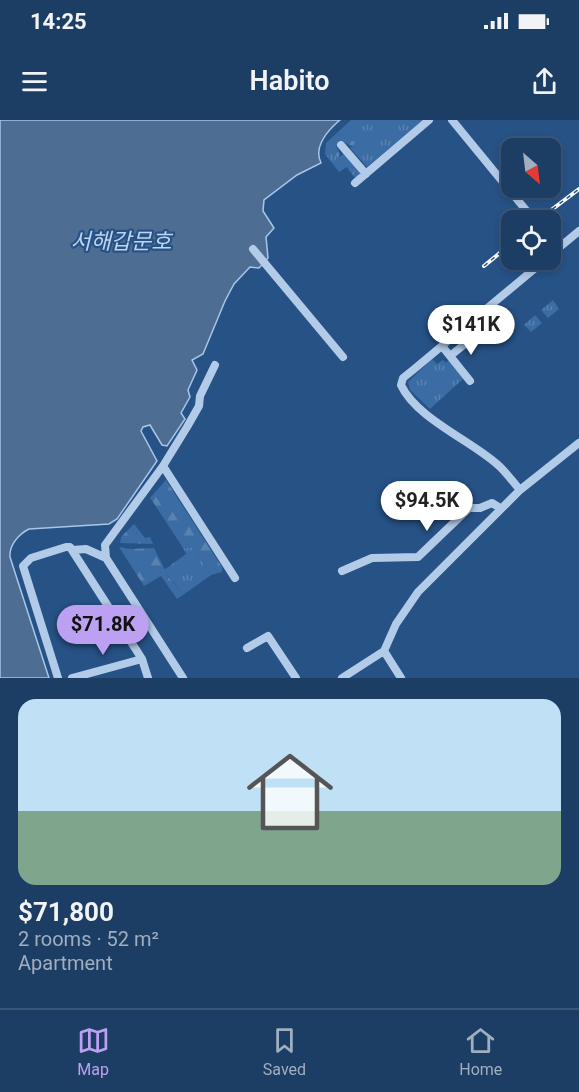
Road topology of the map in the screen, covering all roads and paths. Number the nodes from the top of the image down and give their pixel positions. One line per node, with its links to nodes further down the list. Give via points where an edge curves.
1 (429, 120): 4 (street)
2 (453, 120): 6 (street)
3 (341, 145): 4 (street)
4 (366, 174): 5 (street)
5 (355, 183)
6 (526, 210)
7 (579, 231): 8 (street)
8 (561, 246)
9 (253, 249): 13 (street)
10 (533, 270): 12 (street)
11 (476, 335): 14 (street)
12 (442, 346): 14 (street); 19 (street, via 404,378 403,390 448,430 498,465)
13 (343, 357)
14 (450, 357): 16 (street)
15 (215, 364): 18 (street, via 199,406)
16 (470, 381)
17 (579, 443): 19 (street)
18 (164, 466): 22 (street, via 105,545); 24 (street)
19 (520, 490): 20 (street)
20 (500, 508): 23 (street, via 488,503 469,508 418,557 372,558); 26 (street, via 418,592 396,624)
21 (73, 550): 22 (street, via 86,549); 27 (street); 28 (street, via 66,547 31,558 23,566)
22 (106, 558): 31 (street)
23 (342, 571)
24 (235, 578)
25 (248, 648): 32 (street, via 268,636)
26 (384, 651): 33 (street); 34 (street)
27 (142, 659): 29 (street); 30 (street)
28 (58, 678)
29 (72, 678)
30 (148, 678)
31 (183, 678)
32 (296, 678)
33 (342, 678)
34 (401, 678)

